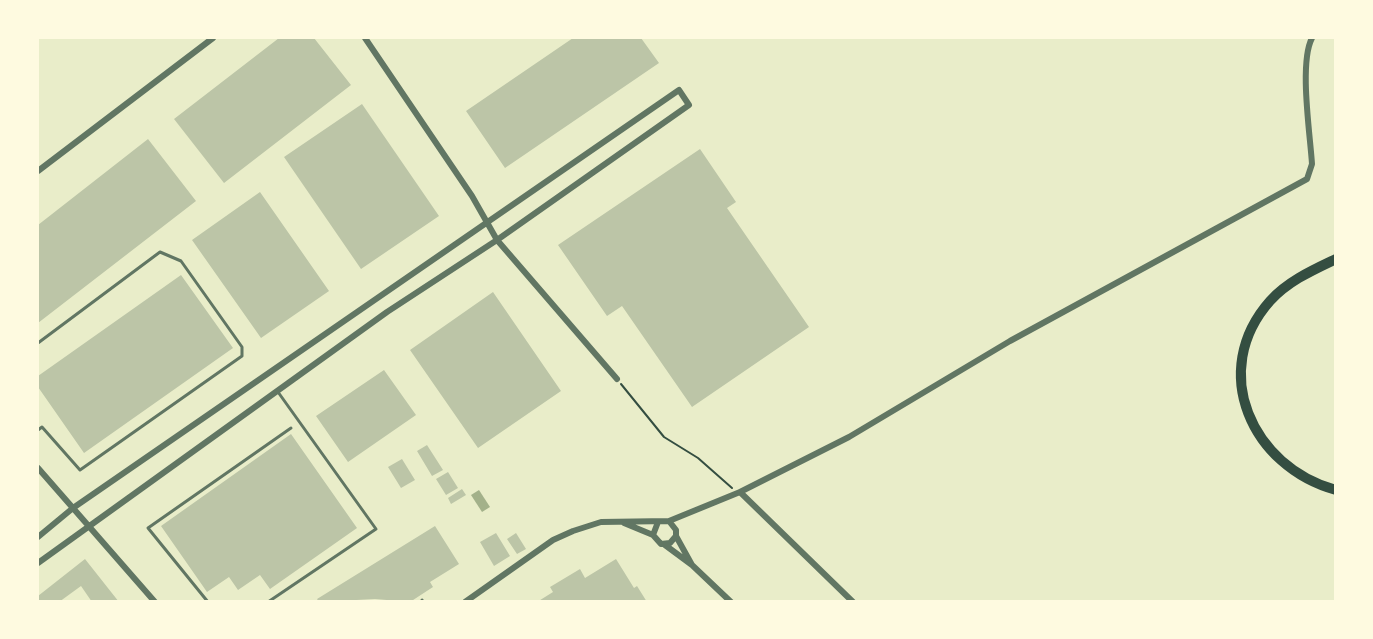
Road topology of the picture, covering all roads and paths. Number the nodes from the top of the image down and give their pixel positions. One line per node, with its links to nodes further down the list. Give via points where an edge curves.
1 (213, 38): 4 (street)
2 (365, 38): 5 (street)
3 (1312, 38): 15 (street, via 1306,68 1312,164 1307,179 1010,341 849,437)
4 (38, 171)
5 (487, 221): 6 (street); 6 (street, via 679,90 689,105); 16 (street)
6 (496, 240): 9 (street); 10 (street)
7 (1335, 259): 14 (highway, via 1290,284 1271,300 1251,331 1241,369 1246,408 1263,442 1295,474)
8 (38, 343): 12 (lane, via 160,252 181,261 242,347 242,356 80,470 42,427)
9 (617, 380): 15 (path, via 664,436)
10 (277, 391): 20 (street); 29 (lane, via 376,529)
11 (291, 428): 28 (lane, via 148,528)
12 (38, 430)
13 (38, 468): 16 (street)
14 (1335, 490)
15 (740, 492): 18 (street); 32 (street)
16 (73, 508): 20 (street); 23 (street)
17 (618, 521): 19 (street); 21 (street); 30 (street, via 601,522 553,540)
18 (669, 521): 19 (street); 22 (street)
19 (658, 522): 21 (street)
20 (88, 525): 25 (street); 27 (street)
21 (653, 535): 24 (street)
22 (676, 536): 24 (street); 26 (street)
23 (38, 537)
24 (665, 545): 26 (street)
25 (38, 563)
26 (692, 565): 31 (street)
27 (155, 602)
28 (208, 602)
29 (267, 602)
30 (465, 602)
31 (732, 602)
32 (853, 602)

